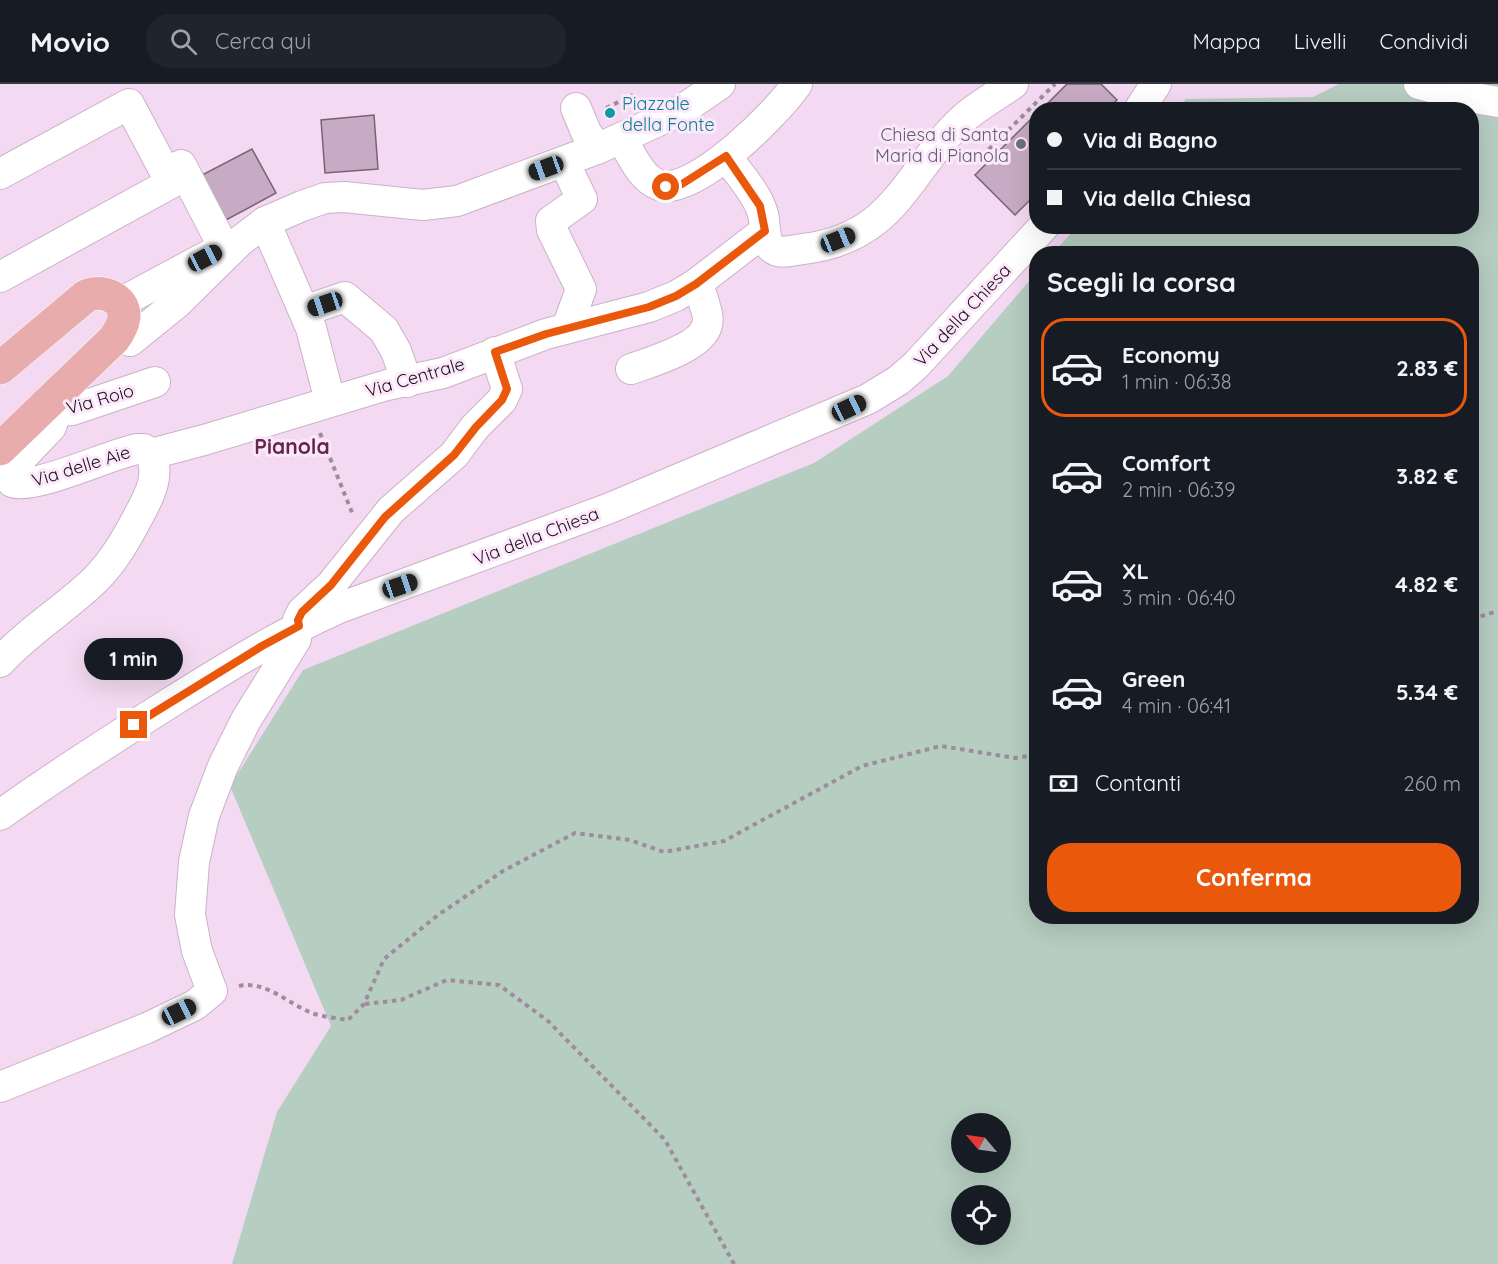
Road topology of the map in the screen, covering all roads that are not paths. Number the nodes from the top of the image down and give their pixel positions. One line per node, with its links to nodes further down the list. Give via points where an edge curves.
1 (720, 84): 10 (street, via 682,111)
2 (797, 84): 11 (street, via 772,116)
3 (1013, 84): 16 (street, via 965,117 898,201 855,234 822,247 782,252 770,246)
4 (1156, 84): 7 (street)
5 (1419, 84): 8 (street)
6 (133, 94): 14 (street); 19 (street, via 171,183)
7 (1144, 102)
8 (1498, 102)
9 (576, 108): 10 (street, via 586,132)
10 (610, 144): 11 (street, via 646,177 666,187 682,184); 12 (street)
11 (726, 156): 16 (street, via 760,206)
12 (564, 162): 15 (street, via 457,201 423,204 325,198); 23 (street, via 582,199 552,221 552,230 581,289)
13 (181, 165): 18 (street)
14 (0, 174)
15 (265, 222): 18 (street); 22 (street)
16 (765, 231): 20 (street, Via Centrale)
17 (1037, 234): 34 (street, Via della Chiesa, via 922,359 899,380 868,399 599,512)
18 (232, 244): 21 (street); 24 (street, via 177,303)
19 (0, 277)
20 (696, 284): 23 (street, Via Centrale, via 649,307); 27 (street, via 708,316 703,333 682,348)
21 (120, 303): 26 (main road, via 105,294 86,296); 31 (main road, via 123,322 114,339)
22 (304, 311): 29 (street, via 345,297 384,330); 30 (street, via 321,358)
23 (567, 328): 25 (street, Via Centrale)
24 (130, 341)
25 (495, 352): 29 (street, Via Centrale, via 443,373); 34 (street, via 507,389 502,400 454,455 392,510 322,596 302,612)
26 (4, 360)
27 (632, 369)
28 (155, 382): 31 (street, Via Roio, via 65,412)
29 (407, 382): 30 (street, Via Centrale)
30 (320, 405): 33 (street, Via Centrale)
31 (49, 406): 32 (main road); 33 (street, Via delle Aie, via 51,427 10,470 9,476 15,483 44,479 124,451 144,449)
32 (0, 449)
33 (151, 454): 35 (street, Via delle Aie, via 156,472 150,494 109,564)
34 (299, 626): 36 (street, Via della Chiesa, via 62,771); 37 (street, via 288,654 246,720 204,816 194,862 190,915 197,951 212,991 195,1005 147,1028)
35 (0, 662)
36 (0, 815)
37 (0, 1087)

